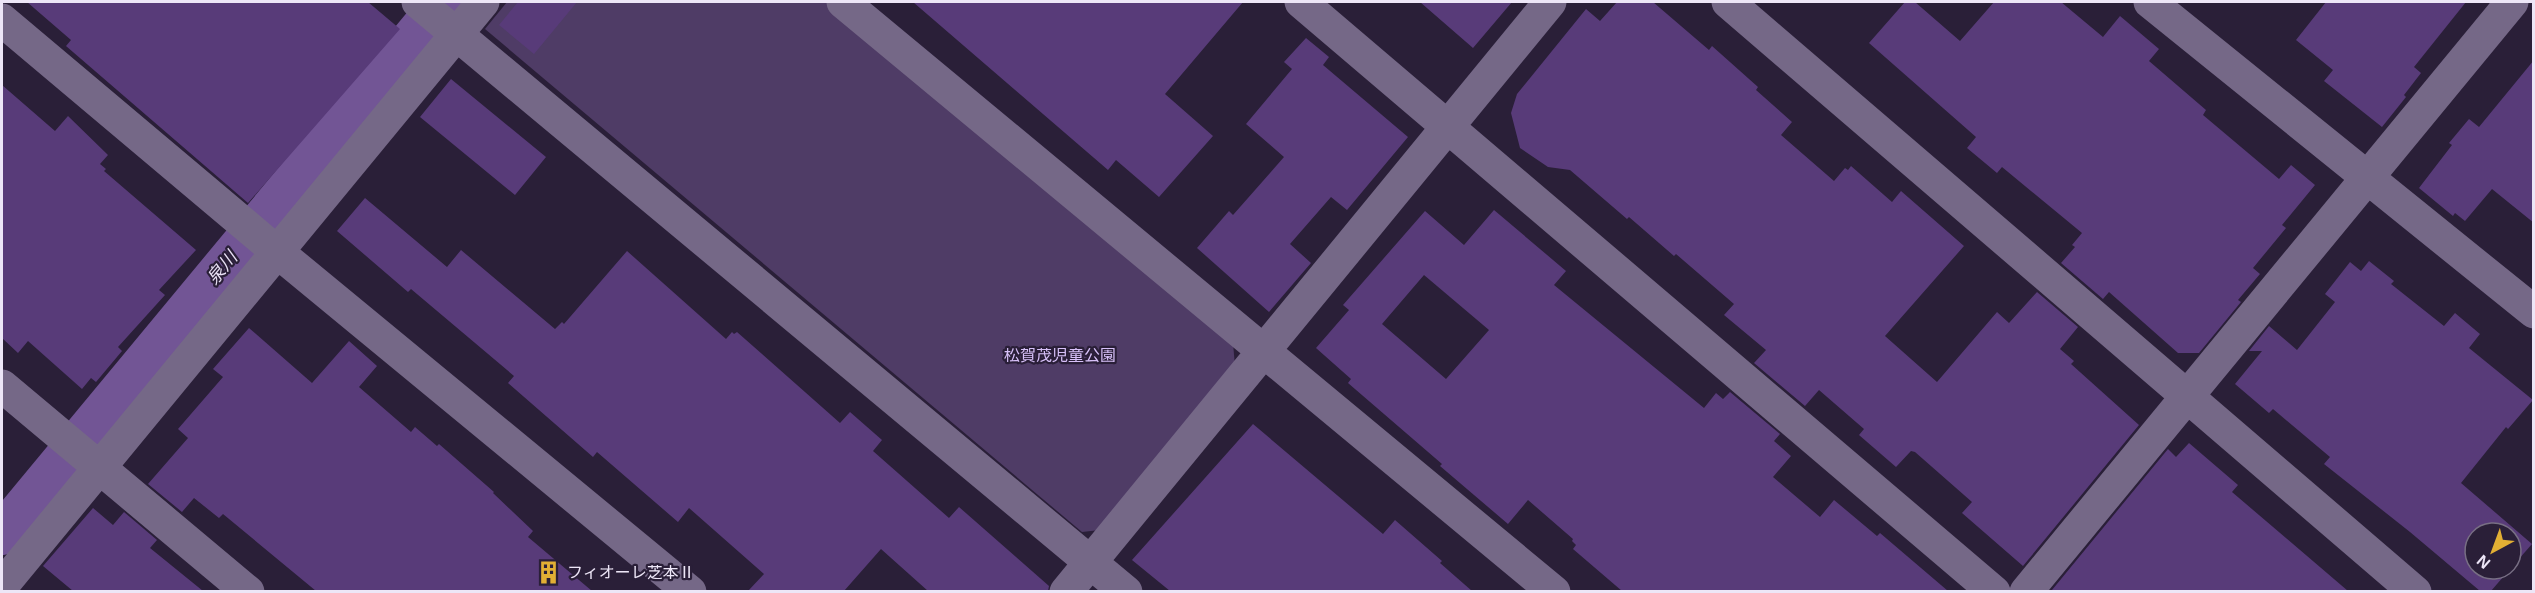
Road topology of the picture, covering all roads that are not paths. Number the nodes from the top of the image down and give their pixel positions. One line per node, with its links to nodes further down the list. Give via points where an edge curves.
1 (483, 2): 8 (street)
2 (843, 2): 14 (street)
3 (1301, 2): 10 (street)
4 (1550, 2): 10 (street)
5 (1728, 2): 16 (street)
6 (2150, 2): 11 (street)
7 (2512, 2): 11 (street)
8 (435, 16): 12 (street); 18 (street)
9 (2, 20): 12 (street)
10 (1448, 126): 14 (street); 25 (street)
11 (2367, 177): 13 (street); 16 (street)
12 (261, 237): 17 (street); 21 (street)
13 (2534, 312)
14 (1264, 351): 18 (street); 24 (street)
15 (2, 386): 17 (street)
16 (2187, 396): 26 (street); 27 (street)
17 (83, 454): 19 (street); 20 (street)
18 (1090, 561): 22 (street); 23 (street)
19 (2, 586)
20 (248, 591)
21 (690, 591)
22 (1066, 591)
23 (1126, 591)
24 (1554, 591)
25 (1994, 591)
26 (2026, 591)
27 (2415, 591)

